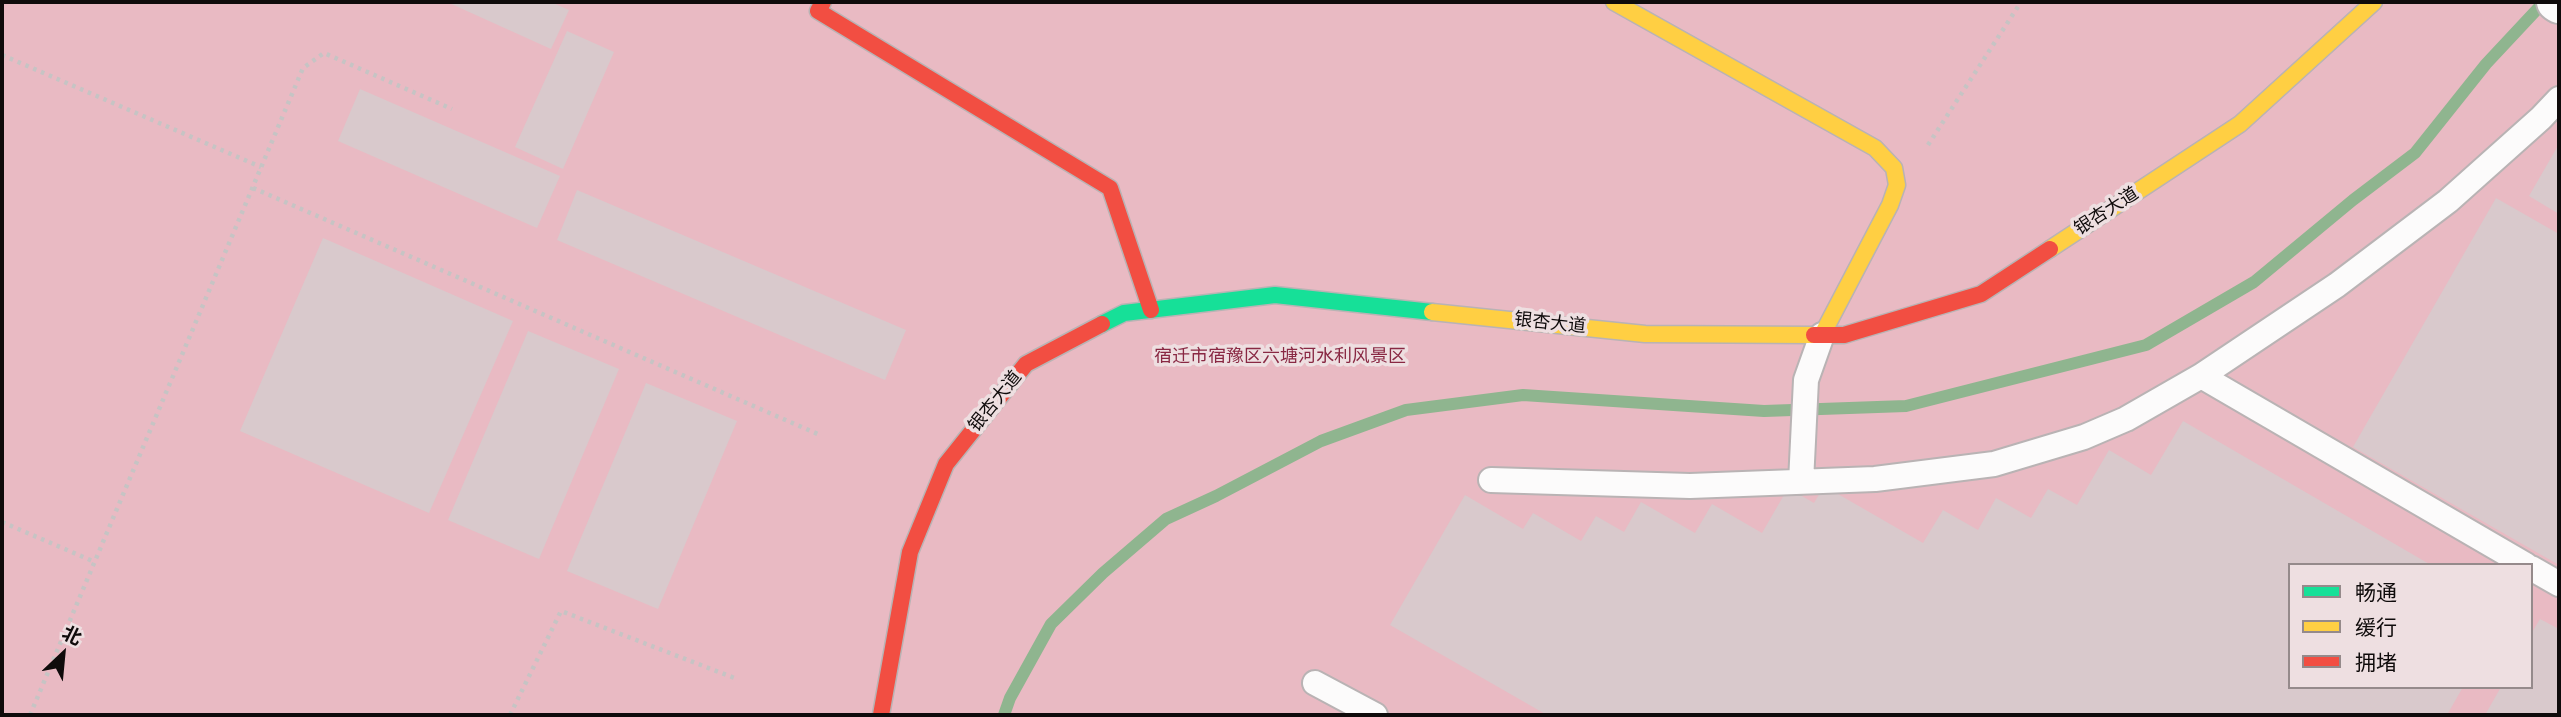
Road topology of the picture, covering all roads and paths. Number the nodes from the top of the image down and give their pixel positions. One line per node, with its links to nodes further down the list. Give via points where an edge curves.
1 (823, 2): 11 (street, via 818,12 1110,188)
2 (1614, 2): 12 (street, via 1875,148 1894,168 1897,185 1890,205)
3 (2021, 2): 8 (path)
4 (2374, 2): 12 (street, 银杏大道, via 2240,124 1981,295 1844,335)
5 (2, 55): 9 (path)
6 (2559, 99): 13 (lane, via 2437,209 2337,285)
7 (452, 109): 9 (path, via 324,53 303,68)
8 (1926, 148)
9 (261, 167): 10 (path)
10 (253, 188): 14 (path); 18 (path)
11 (1151, 310): 12 (street, 银杏大道, via 1275,295 1644,334); 26 (street, 银杏大道, via 1124,313 1026,364 946,464 909,552)
12 (1822, 335): 16 (lane, via 1806,380)
13 (2202, 376): 16 (lane, via 2084,437 1994,464 1875,479); 19 (lane)
14 (820, 436)
15 (1491, 480): 16 (lane, via 1690,486)
16 (1801, 482)
17 (2, 522): 18 (path)
18 (95, 562): 24 (path)
19 (2523, 563)
20 (2533, 569): 21 (lane)
21 (2559, 584)
22 (737, 679): 25 (path, via 561,611)
23 (1315, 683): 27 (lane)
24 (30, 715)
25 (510, 715)
26 (881, 715)
27 (1375, 715)

